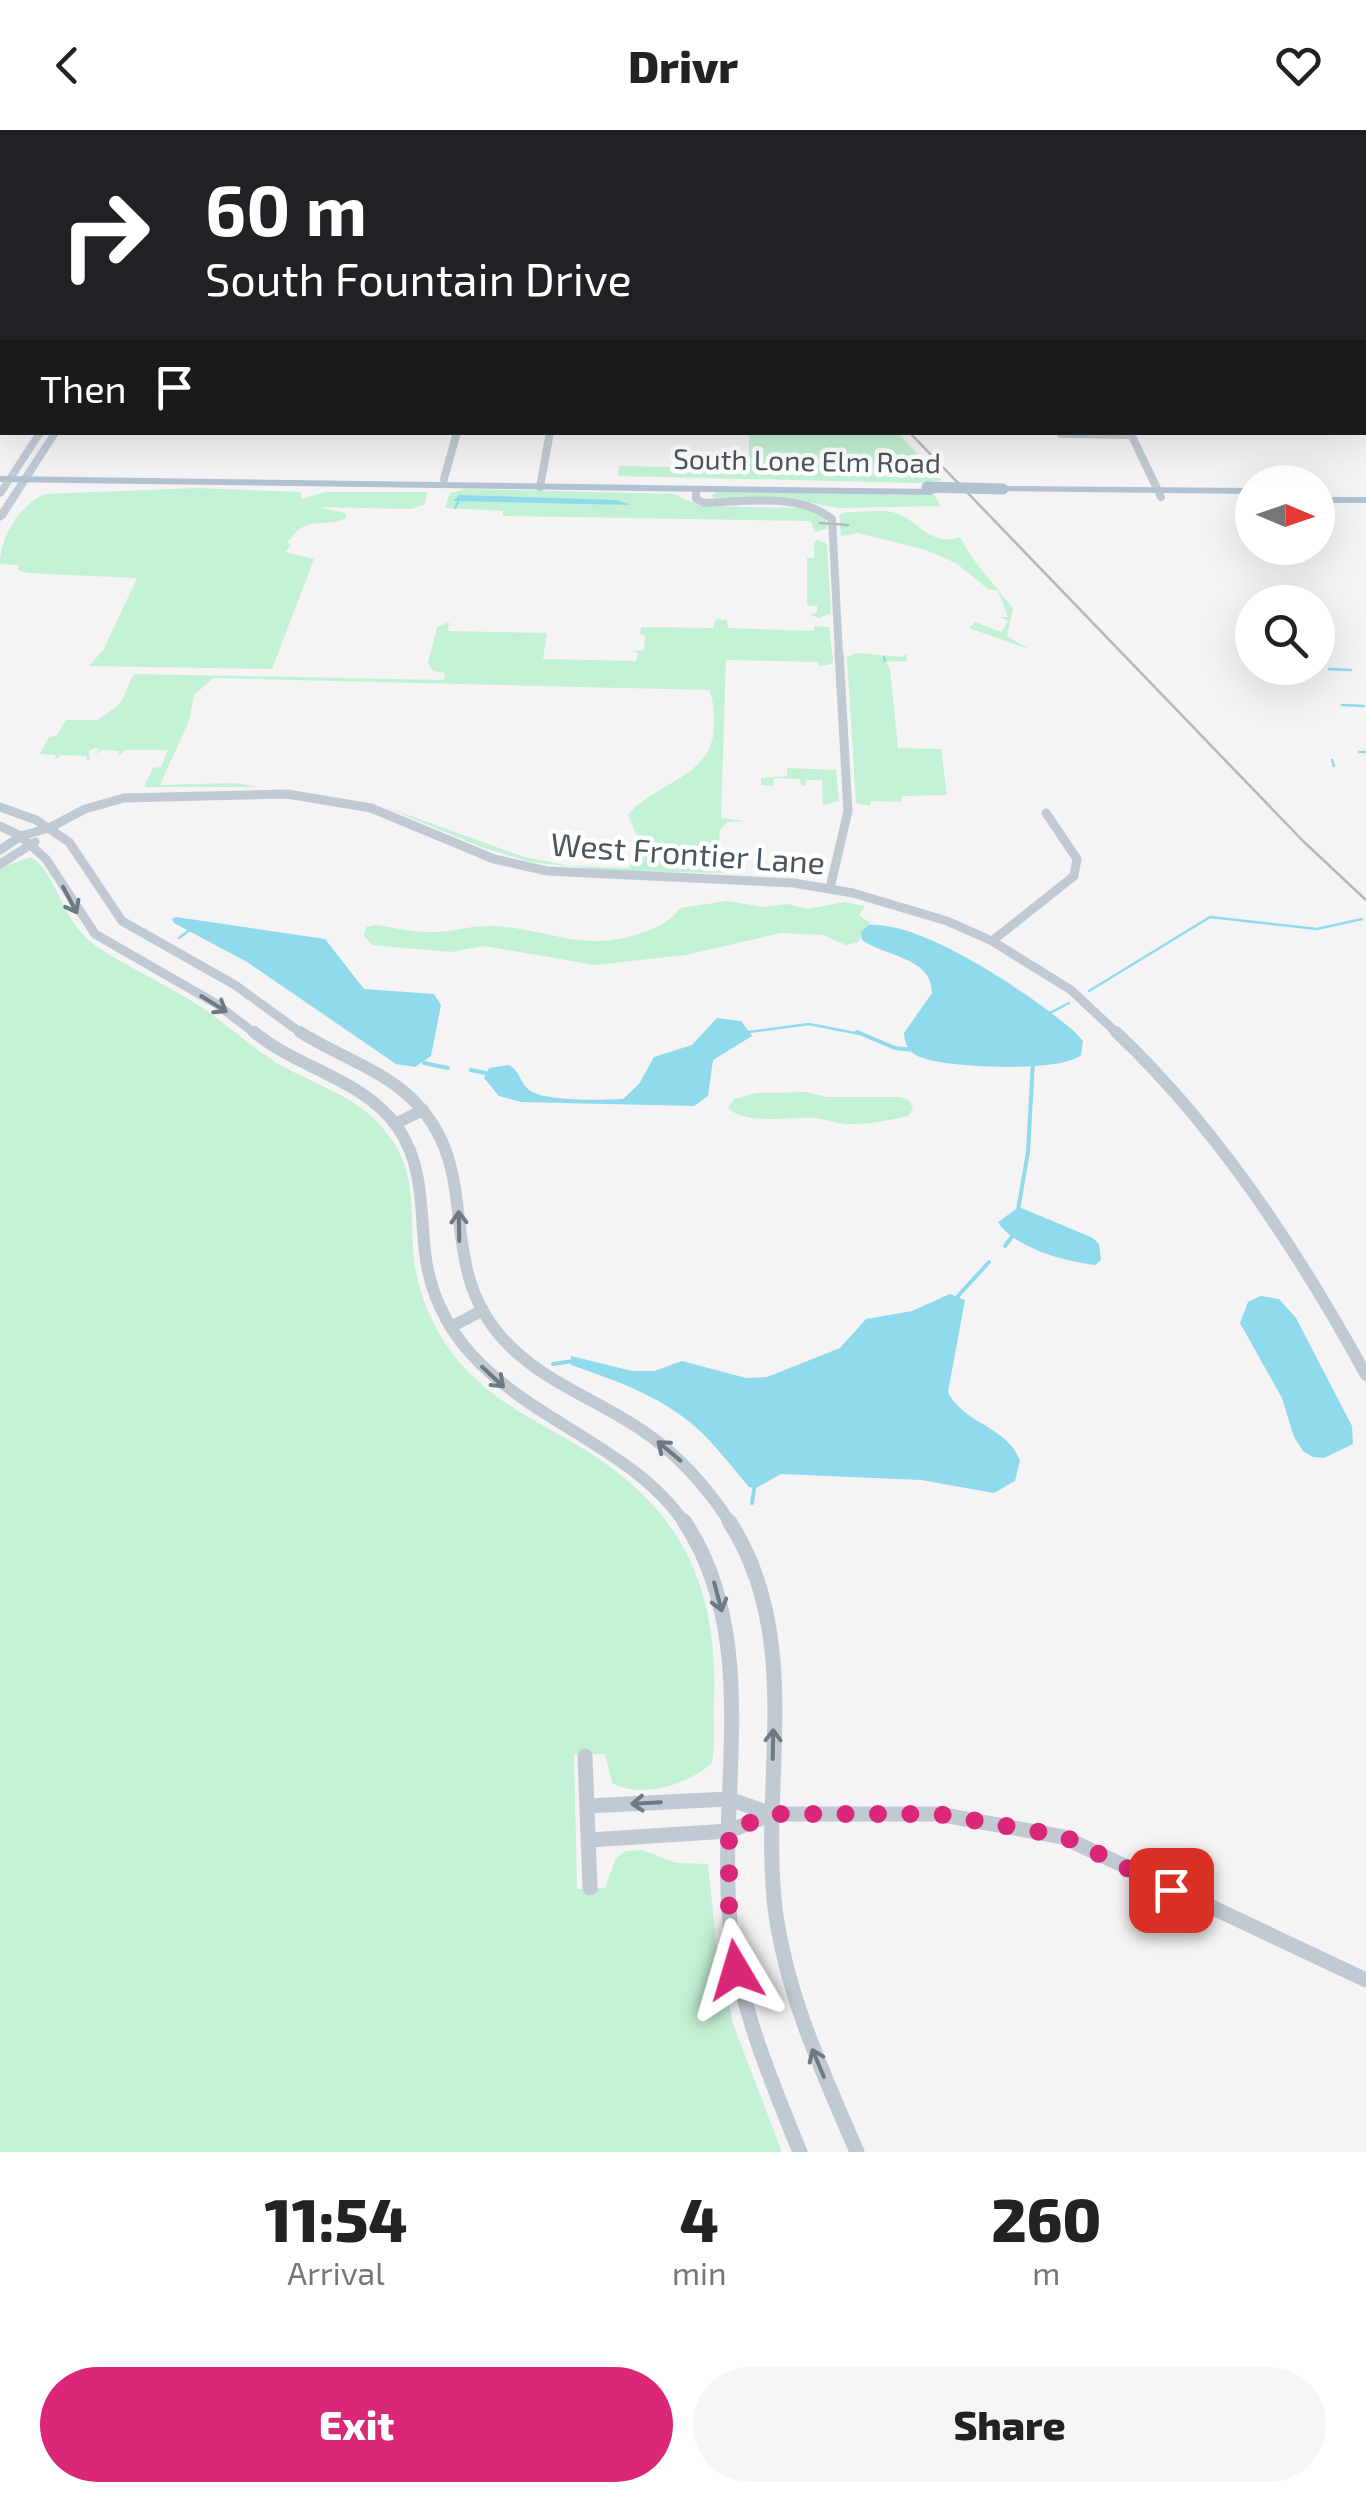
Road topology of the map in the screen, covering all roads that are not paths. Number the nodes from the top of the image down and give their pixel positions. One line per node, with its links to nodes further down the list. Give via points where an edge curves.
1 (39, 435): 6 (street)
2 (53, 435): 6 (street)
3 (456, 435): 7 (street)
4 (549, 435): 8 (street)
5 (1130, 435): 12 (street)
6 (14, 475): 7 (main road, South Lone Elm Road); 8 (main road, South Lone Elm Road); 14 (street); 18 (street)
7 (444, 479): 8 (main road, South Lone Elm Road)
8 (541, 484): 9 (main road, South Lone Elm Road); 10 (main road, South Lone Elm Road)
9 (696, 490): 10 (main road, South Lone Elm Road); 27 (street, via 704,503 810,505 832,519 848,811)
10 (929, 490): 12 (main road, South Lone Elm Road, bridge)
11 (1335, 492): 13 (main road)
12 (1160, 493): 15 (main road, South Lone Elm Road)
13 (1366, 493)
14 (0, 494)
15 (1235, 495)
16 (1335, 500): 17 (main road)
17 (1366, 500)
18 (0, 518)
19 (0, 807): 22 (street)
20 (1046, 813): 28 (street, via 1077,860 1074,876)
21 (0, 826): 23 (street)
22 (48, 828): 23 (street); 24 (street); 27 (street, West Frontier Lane, via 85,809 137,796 287,794 370,808 494,859 547,871); 29 (street, via 80,855 108,907 144,936 233,984 318,1044 377,1070)
23 (21, 836): 24 (street); 25 (street)
24 (34, 843): 26 (street); 30 (street, one-way to 30, via 95,934 226,1010 281,1053 364,1094)
25 (0, 850)
26 (0, 864)
27 (830, 888): 28 (street, West Frontier Lane, via 899,904)
28 (992, 940): 33 (street, West Frontier Lane, via 1072,990 1156,1074 1313,1278)
29 (423, 1110): 30 (street); 31 (street, one-way to 29, via 461,1256 452,1161)
30 (395, 1124): 32 (street, via 417,1162 430,1280)
31 (483, 1310): 32 (street); 37 (street, one-way to 31, via 771,1636 756,1575 733,1526 680,1460 636,1426 532,1367)
32 (451, 1327): 35 (street, one-way to 35, via 472,1357 516,1397 631,1466 680,1515 702,1552 727,1636)
33 (1366, 1375)
34 (585, 1756): 36 (street)
35 (729, 1798): 36 (street, one-way to 36); 37 (street); 38 (street)
36 (588, 1806): 39 (street)
37 (772, 1814): 38 (street); 41 (street, via 938,1814 1063,1836); 43 (street, one-way to 37, via 786,1971 775,1904)
38 (729, 1831): 39 (street); 42 (street, via 736,1970 759,2051)
39 (589, 1840): 40 (street)
40 (590, 1888)
41 (1366, 1980)
42 (800, 2152)
43 (857, 2152)

